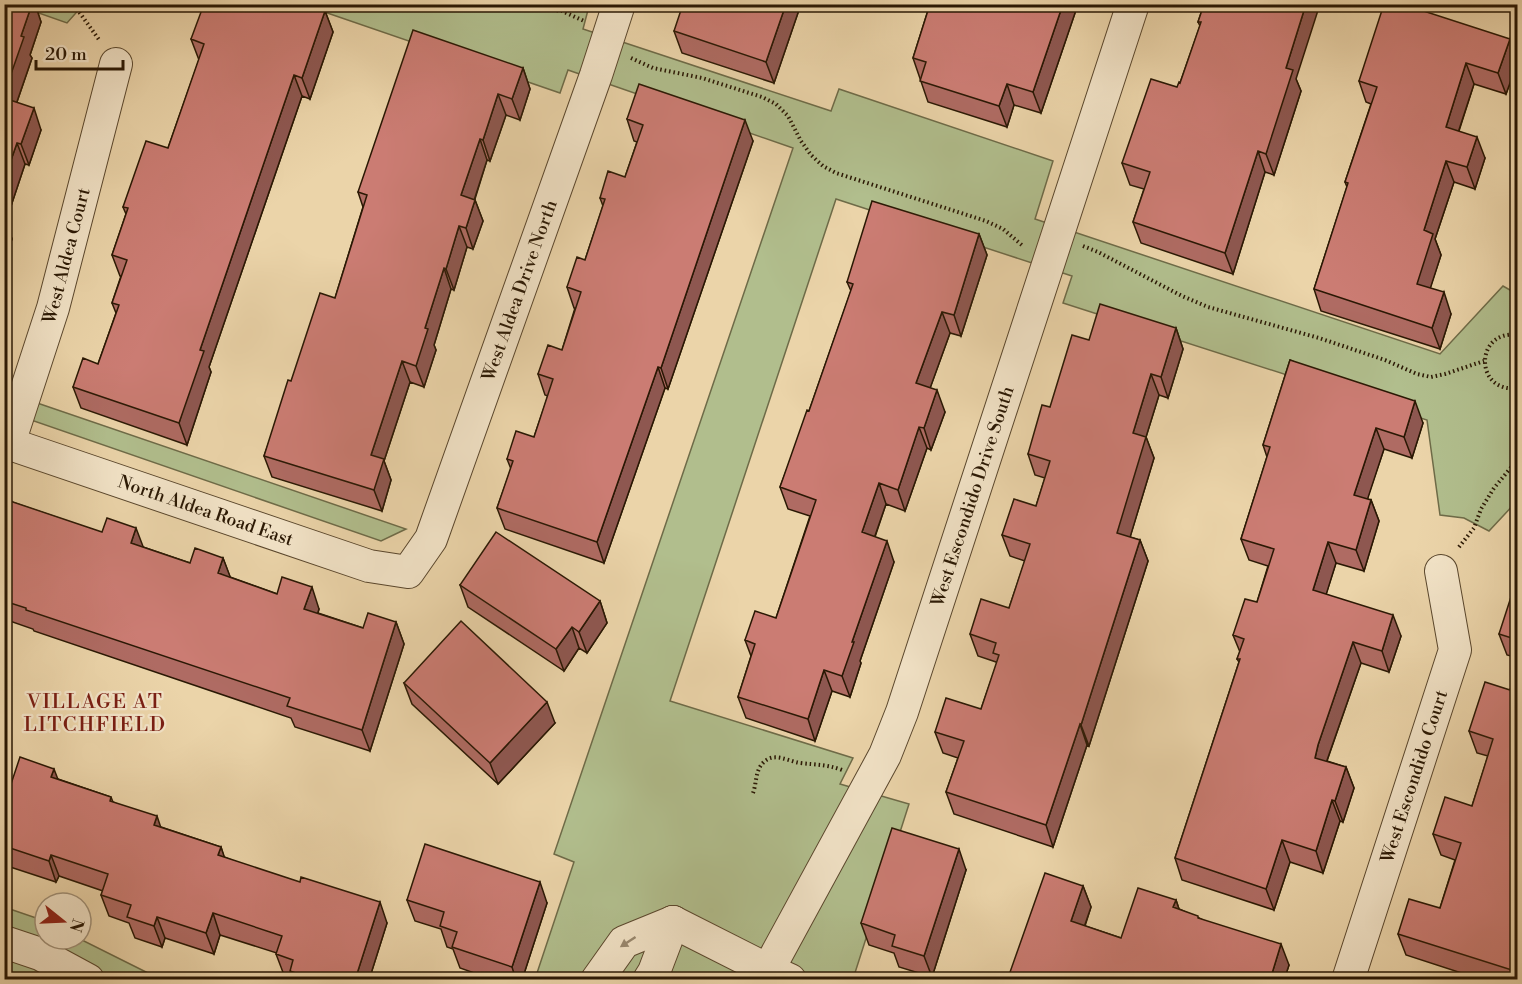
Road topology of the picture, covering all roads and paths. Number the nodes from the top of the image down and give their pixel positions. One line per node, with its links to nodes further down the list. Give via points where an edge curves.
1 (76, 4): 6 (path)
2 (503, 4): 5 (path, via 562,11)
3 (619, 4): 5 (street, West Aldea Drive North)
4 (1133, 4): 7 (street, West Escondido Drive South)
5 (609, 36): 7 (path, via 625,56 653,68 702,78 776,105 788,116 811,155 836,173 986,221); 14 (street, West Aldea Drive North, via 431,539)
6 (116, 64): 11 (street, West Aldea Court, via 53,308)
7 (1048, 263): 9 (path, via 1080,245 1208,307 1319,338 1417,374 1431,377); 15 (street, West Escondido Drive South, via 902,711)
8 (1518, 335): 9 (path, via 1493,342)
9 (1484, 361): 10 (path, via 1492,381 1507,389)
10 (1518, 388)
11 (7, 443): 14 (street, North Aldea Road East, via 369,566)
12 (1518, 459): 13 (path, via 1494,488 1473,528)
13 (1441, 571): 23 (street, West Escondido Court, via 1455,650)
14 (408, 572)
15 (871, 781): 16 (path, via 831,766 775,757 765,760 759,768); 19 (street, West Escondido Drive South)
16 (753, 793)
17 (673, 922): 19 (street); 21 (street, one-way to 21, via 624,942); 22 (street)
18 (4, 942): 20 (street, via 40,954)
19 (779, 975)
20 (88, 980)
21 (597, 980)
22 (649, 980)
23 (1348, 980)

